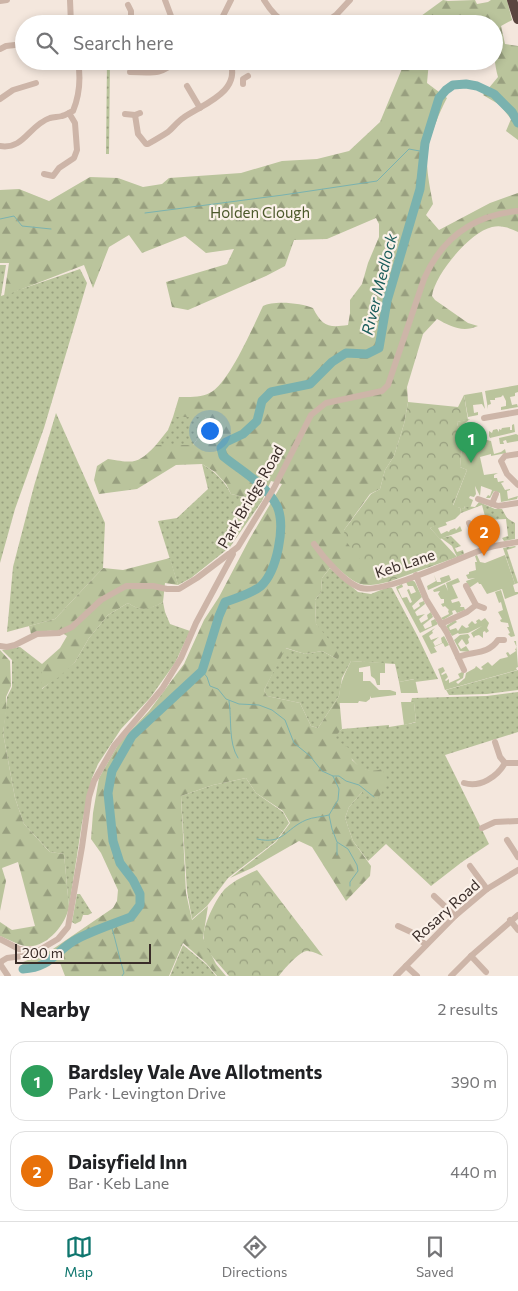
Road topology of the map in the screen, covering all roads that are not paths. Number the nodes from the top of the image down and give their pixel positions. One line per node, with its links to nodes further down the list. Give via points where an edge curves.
1 (7, 0): 7 (street)
2 (70, 0): 10 (street)
3 (165, 0): 12 (street)
4 (264, 0): 14 (street)
5 (350, 0): 15 (street)
6 (512, 0): 16 (highway)
7 (0, 1)
8 (228, 1): 13 (street)
9 (128, 4): 11 (street)
10 (71, 15)
11 (131, 15)
12 (171, 15)
13 (223, 15)
14 (275, 15)
15 (336, 15)
16 (518, 19)
17 (15, 45): 18 (street)
18 (0, 48)
19 (80, 70): 29 (street, via 79,96)
20 (133, 70): 21 (street)
21 (165, 70)
22 (232, 70): 23 (street)
23 (232, 79): 24 (street); 28 (street, via 224,92)
24 (245, 80)
25 (36, 82): 27 (street, via 13,90)
26 (187, 86): 28 (street)
27 (0, 99)
28 (200, 108): 30 (street, via 148,144 138,134 135,122 138,114)
29 (69, 113): 31 (street, via 50,118 8,148); 32 (street, via 75,123 77,150 74,158 53,176)
30 (125, 114)
31 (0, 146)
32 (44, 174)
33 (518, 211): 48 (street, Park Bridge Road, via 496,214 476,222 443,246 424,279 388,385 382,391 326,403 311,415 266,502)
34 (518, 412): 35 (street)
35 (484, 418)
36 (518, 454): 37 (street, via 505,456 501,461)
37 (518, 485)
38 (496, 494): 41 (street)
39 (478, 499): 41 (street)
40 (518, 502): 41 (street, via 500,506)
41 (492, 504)
42 (472, 524): 44 (street, via 476,538)
43 (488, 538): 44 (street)
44 (481, 542): 47 (street)
45 (518, 543): 47 (street, Keb Lane)
46 (314, 544): 49 (street, Keb Lane, via 326,561 361,588 377,588)
47 (485, 549): 49 (street, Keb Lane)
48 (232, 552): 55 (street, via 179,589 126,586 101,600 72,627 58,633 37,634 15,645); 77 (street, Park Bridge Road, via 181,658 162,689 114,746 94,781 68,927 58,939)
49 (416, 575): 53 (street)
50 (466, 586): 51 (street, via 468,596)
51 (476, 605): 52 (street); 53 (street)
52 (484, 608)
53 (442, 624): 56 (street)
54 (499, 639): 56 (street, via 482,652)
55 (0, 646)
56 (458, 657): 57 (street)
57 (464, 670)
58 (495, 742): 59 (street)
59 (505, 763): 60 (street); 61 (street, via 489,779)
60 (518, 763)
61 (469, 785)
62 (518, 821): 63 (street, via 495,822)
63 (482, 828)
64 (507, 840): 65 (street)
65 (518, 857)
66 (470, 866): 68 (street)
67 (518, 870): 68 (street, Rosary Road)
68 (487, 889): 71 (street, Rosary Road)
69 (434, 896): 71 (street)
70 (518, 915): 72 (street)
71 (455, 916): 76 (street, Rosary Road)
72 (510, 920): 74 (street); 78 (street)
73 (398, 926): 76 (street)
74 (518, 930)
75 (0, 939): 77 (street, via 20,949)
76 (426, 945): 79 (street, Rosary Road)
77 (39, 950): 81 (street, Park Bridge Road, via 31,955 2,960 0,964)
78 (471, 956): 80 (street); 84 (street)
79 (406, 966): 82 (street, Rosary Road); 83 (street)
80 (486, 972)
81 (8, 976)
82 (396, 976)
83 (417, 976)
84 (451, 976)

